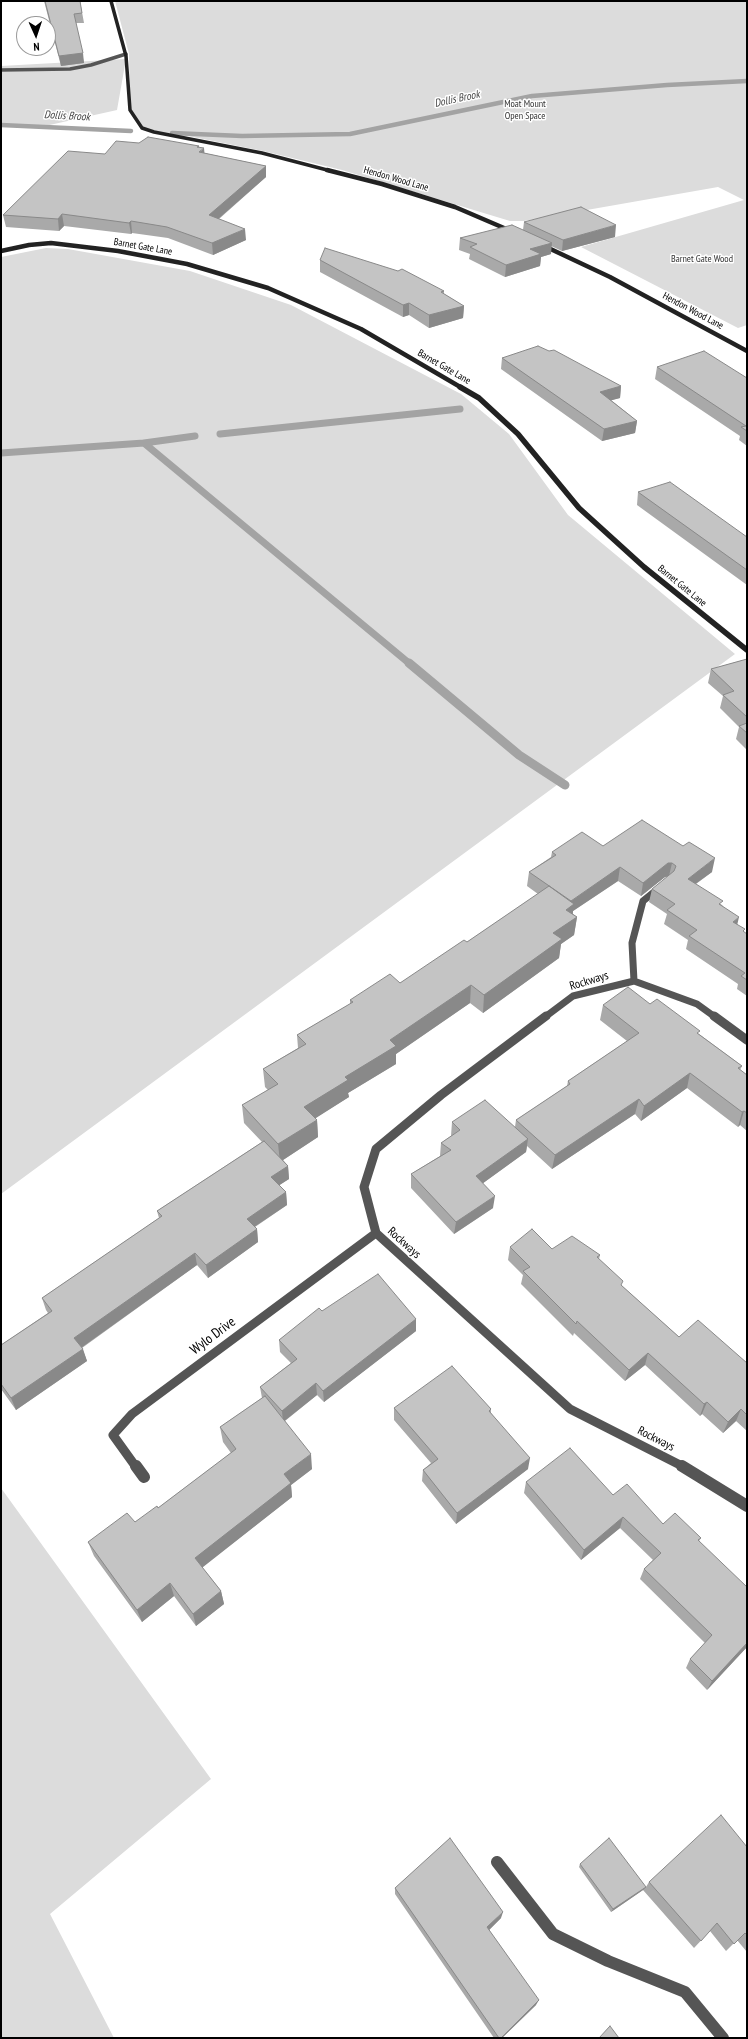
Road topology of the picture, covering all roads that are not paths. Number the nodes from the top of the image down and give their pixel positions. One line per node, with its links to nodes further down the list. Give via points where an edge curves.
1 (111, 1): 2 (main road, Hendon Wood Lane)
2 (126, 54): 3 (street, via 70,69); 4 (main road, Hendon Wood Lane, via 130,110 142,128 276,157 382,184 455,207)
3 (1, 70)
4 (516, 234)
5 (537, 243): 7 (main road, Hendon Wood Lane, via 610,277)
6 (1, 251): 8 (main road, Barnet Gate Lane, via 52,243 187,264 268,288 361,329 479,398 527,443 579,508 644,567)
7 (747, 351)
8 (747, 650)
9 (668, 881): 10 (street, via 643,901 632,943)
10 (634, 981): 11 (street, via 697,1004); 12 (street, Rockways, via 573,996 441,1095 376,1149 364,1187)
11 (747, 1040)
12 (376, 1233): 13 (street, Wylo Drive, via 132,1414 113,1434); 14 (street, Rockways, via 570,1409 687,1468)
13 (144, 1477)
14 (747, 1506)
15 (498, 1862): 16 (street, via 553,1934 608,1961 685,1992)
16 (722, 2038)

